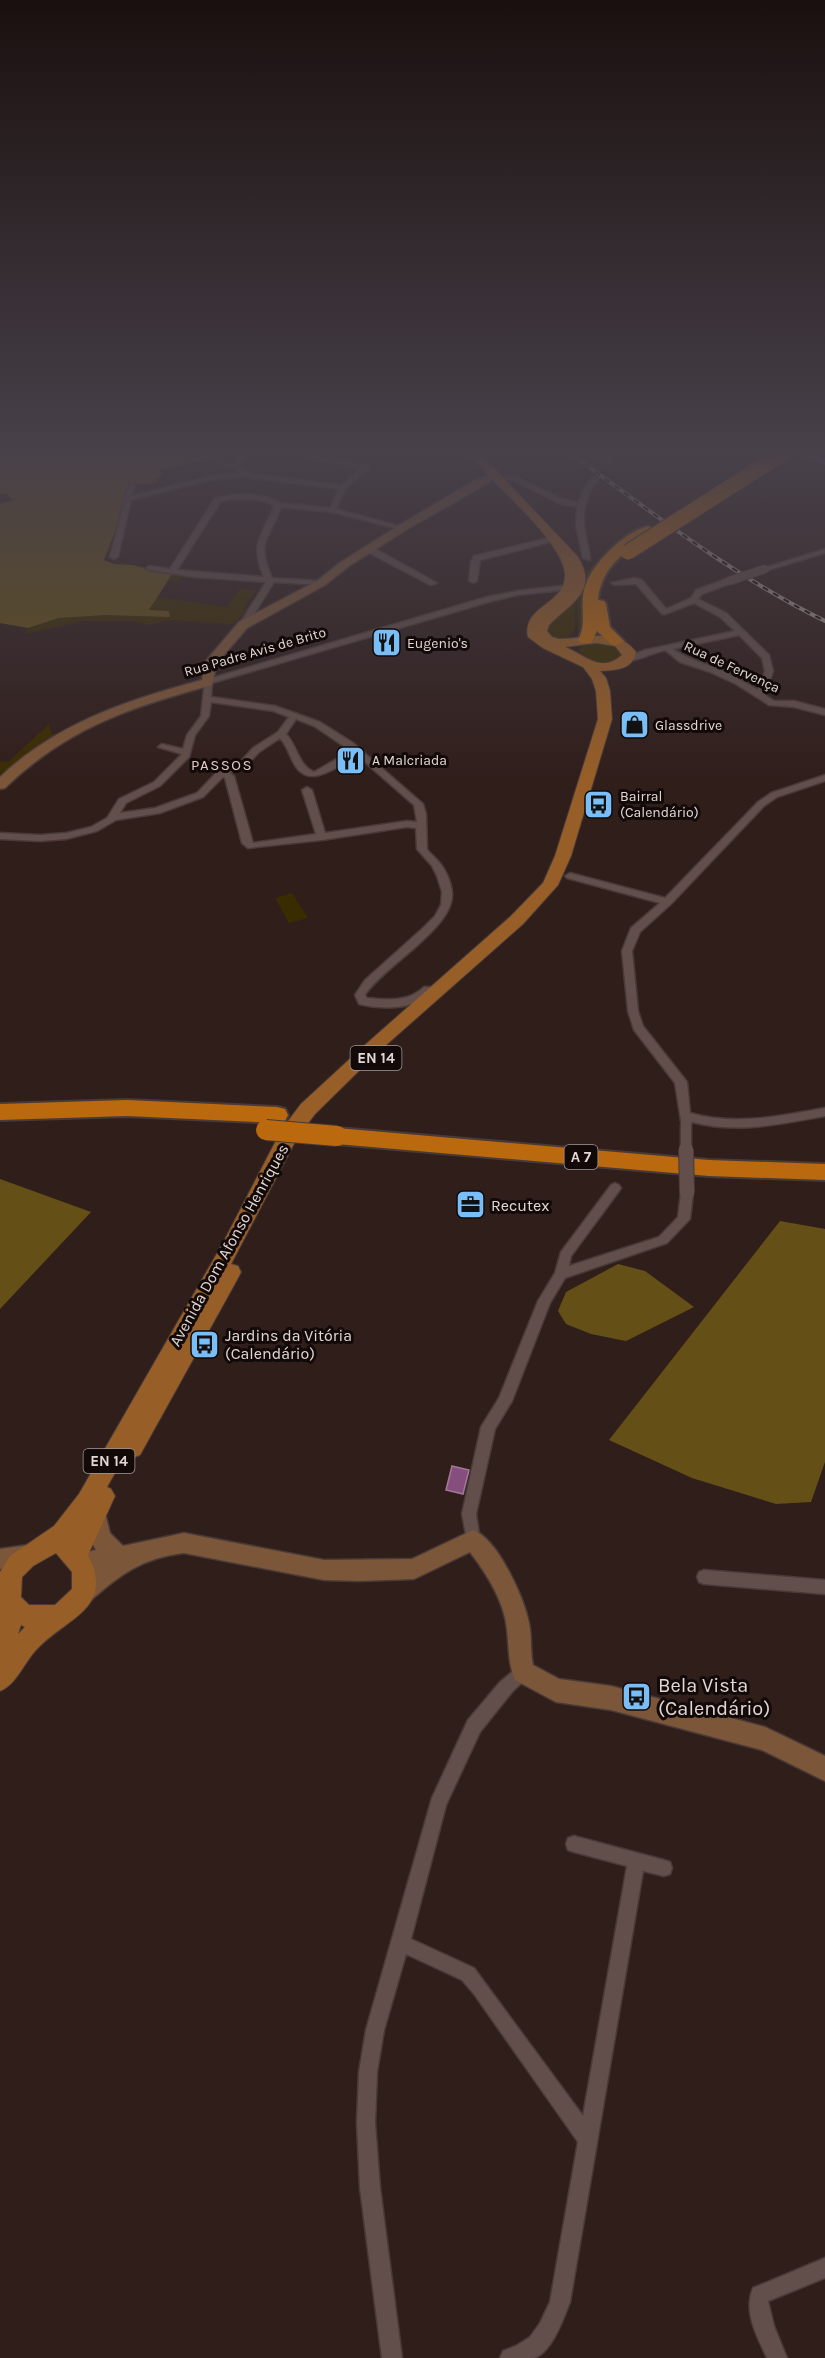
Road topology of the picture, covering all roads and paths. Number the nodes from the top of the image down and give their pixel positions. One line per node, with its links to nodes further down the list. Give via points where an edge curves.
1 (180, 560): 11 (street)
2 (261, 560): 12 (street)
3 (353, 560): 16 (street, via 321,583)
4 (390, 560): 15 (street)
5 (475, 560): 13 (street)
6 (574, 560): 17 (main road, via 581,572 581,584)
7 (612, 560): 23 (highway, via 598,571 593,583 590,632)
8 (617, 560): 24 (highway, via 599,595 603,628)
9 (795, 560): 18 (street, bridge, via 699,592)
10 (150, 568): 11 (street)
11 (172, 572): 12 (street)
12 (270, 580): 16 (street); 19 (street)
13 (474, 581)
14 (615, 582): 18 (street, via 639,582 665,612)
15 (433, 583)
16 (307, 586): 20 (street)
17 (569, 592): 23 (main road, via 540,631 552,642); 28 (main road, via 536,619 532,632 540,642); 30 (street, Rua Padre Avis de Brito, via 537,590 483,600)
18 (694, 600): 22 (street, via 723,615)
19 (251, 611): 20 (street); 21 (street)
20 (265, 613): 21 (street)
21 (243, 625): 30 (street, via 211,662)
22 (741, 632): 25 (street); 31 (street, via 768,663)
23 (583, 641): 24 (main road, via 604,639); 28 (main road, via 574,649)
24 (619, 643): 26 (street); 27 (main road, via 629,652)
25 (666, 647): 26 (street); 31 (street, Rua de Fervença, via 683,660 739,682)
26 (656, 650): 27 (street)
27 (627, 660): 29 (main road)
28 (582, 661): 29 (main road); 49 (main road, Avenida Dom Afonso Henriques / EN 14, via 599,678 605,719 556,872 538,900)
29 (611, 667): 62 (main road, Avenida Dom Afonso Henriques / EN 14, via 614,724 573,858 556,893 538,914 319,1113 301,1138 201,1329)
30 (208, 682): 32 (street); 41 (street, Rua Padre Avis de Brito, via 128,705 72,729 33,754)
31 (760, 696): 33 (street, Rua de Fervença, via 772,703)
32 (208, 699): 34 (street, via 267,707); 37 (street, via 203,720 191,735)
33 (825, 712)
34 (294, 716): 35 (street); 38 (street, via 317,724)
35 (281, 734): 38 (street, via 301,768 311,775); 39 (street, via 243,764)
36 (162, 747): 37 (street)
37 (187, 752): 43 (street, via 158,784 122,801)
38 (360, 754): 44 (street, via 418,804 422,813)
39 (222, 773): 43 (street, via 191,800 157,811); 46 (street, via 229,776 251,846)
40 (825, 778): 48 (street, via 774,795 761,804)
41 (0, 785)
42 (307, 790): 46 (street)
43 (114, 817): 45 (street, via 94,829 66,836)
44 (420, 825): 46 (street); 50 (street, via 421,848 435,862 448,899 438,920 385,964 360,995 367,1003)
45 (0, 836)
46 (322, 837)
47 (570, 876): 48 (street)
48 (668, 902): 54 (street, via 635,930 627,951 638,1027 681,1082)
49 (443, 985): 50 (street, via 432,987 418,999); 51 (main road, Avenida Dom Afonso Henriques / EN 14)
50 (396, 1001): 51 (street, via 402,1013 369,1042)
51 (371, 1048): 64 (main road, Avenida Dom Afonso Henriques / EN 14, via 308,1109 289,1134 230,1248 87,1501 57,1539)
52 (0, 1112): 55 (highway, A 7, via 127,1108)
53 (825, 1112): 54 (street, via 726,1124)
54 (686, 1120): 61 (street, bridge, via 684,1219 663,1240)
55 (272, 1123): 56 (highway, A 7); 57 (highway, A 7, bridge)
56 (0, 1127)
57 (342, 1128): 58 (highway, A 7, via 702,1153); 59 (highway, A 7, via 709,1168)
58 (825, 1157)
59 (825, 1172)
60 (615, 1188): 61 (street, via 565,1255)
61 (561, 1274): 63 (street, via 544,1301 505,1401 488,1427 469,1514)
62 (95, 1512): 65 (street, via 99,1539 106,1547); 67 (main road, Avenida Dom Afonso Henriques / EN 14)
63 (473, 1540): 65 (street, via 414,1569 324,1570 184,1544); 74 (street, via 485,1553 513,1609)
64 (34, 1552): 66 (street); 67 (main road, via 54,1548 66,1550); 71 (main road, Avenida Dom Afonso Henriques / EN 14, via 10,1576)
65 (128, 1556): 67 (street); 70 (street)
66 (0, 1558)
67 (79, 1559): 70 (main road, Avenida Dom Afonso Henriques / EN 14, via 85,1572)
68 (704, 1577): 69 (street)
69 (825, 1587)
70 (82, 1594): 72 (main road)
71 (7, 1596): 72 (main road, via 20,1614 32,1620); 73 (main road, Avenida Dom Afonso Henriques / EN 14, via 10,1622)
72 (60, 1616): 75 (main road, via 20,1648)
73 (0, 1648)
74 (523, 1672): 76 (street, via 556,1690 611,1698 765,1739); 80 (street, via 474,1726 438,1804)
75 (0, 1679)
76 (825, 1769)
77 (574, 1844): 78 (street)
78 (636, 1861): 79 (street); 81 (street)
79 (664, 1868)
80 (401, 1943): 81 (street, via 468,1974); 83 (street, via 375,2030 366,2123 370,2188)
81 (589, 2140): 84 (street, via 560,2302 547,2334 528,2353)
82 (825, 2268): 85 (street, via 760,2295 760,2314)
83 (392, 2358)
84 (510, 2358)
85 (777, 2358)

